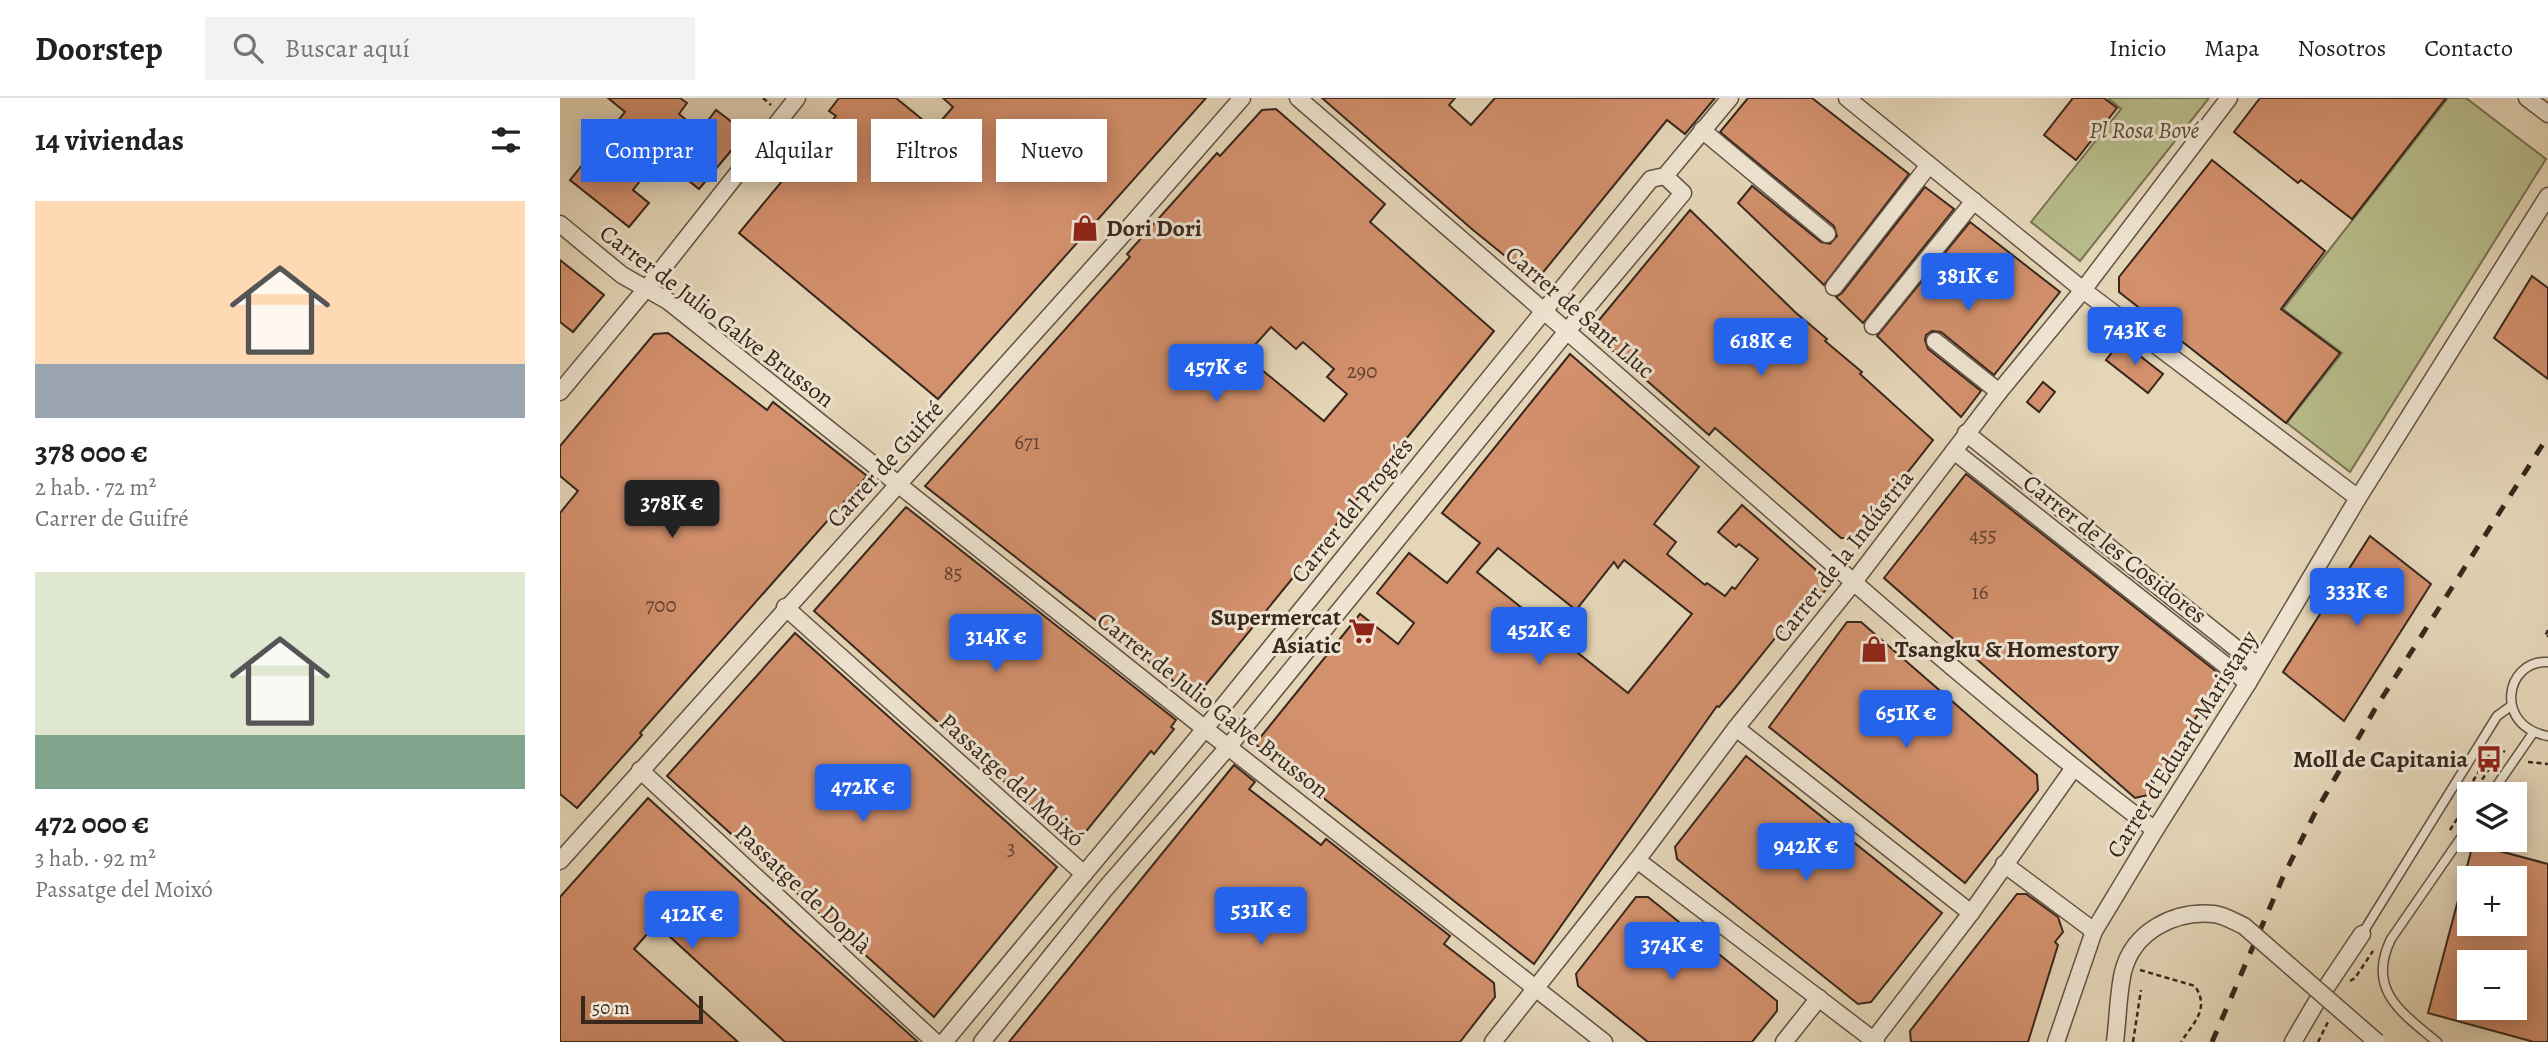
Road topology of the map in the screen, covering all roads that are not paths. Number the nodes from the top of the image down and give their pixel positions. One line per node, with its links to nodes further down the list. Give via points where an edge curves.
1 (797, 98): 17 (street)
2 (1242, 98): 27 (street, Carrer de Guifré)
3 (1298, 98): 19 (street, Carrer de Sant Lluc)
4 (1730, 98): 9 (street, Carrer del Progrés)
5 (1847, 98): 10 (street)
6 (2229, 98): 18 (street, Carrer de la Indústria)
7 (2527, 98): 8 (street)
8 (2548, 114)
9 (1702, 130): 11 (street, Carrer del Progrés); 15 (street)
10 (1929, 165): 13 (street); 16 (street)
11 (1665, 176): 19 (street, Carrer del Progrés, via 1651,179); 21 (street, via 1683,193)
12 (2548, 196): 28 (street, Carrer d'Eduard Maristany)
13 (1974, 201): 18 (street); 20 (street)
14 (560, 225): 17 (street, Carrer de Julio Galve Brusson)
15 (1828, 234)
16 (1834, 287)
17 (645, 288): 23 (street); 27 (street, Carrer de Julio Galve Brusson)
18 (2083, 290): 24 (street, Carrer de la Indústria); 28 (street)
19 (1544, 310): 21 (street, Carrer de Sant Lluc); 35 (street, Carrer del Progrés)
20 (1873, 327)
21 (1567, 330): 29 (street, Carrer de Sant Lluc); 39 (street)
22 (1935, 341): 24 (street)
23 (560, 392)
24 (1999, 392): 25 (street, Carrer de la Indústria)
25 (1966, 433): 26 (street, Carrer de la Indústria); 32 (street, Carrer de les Cosidores)
26 (1954, 451): 29 (street, Carrer de la Indústria); 33 (street, Carrer de les Cosidores)
27 (898, 485): 30 (street, Carrer de Guifré); 35 (street, Carrer de Julio Galve Brusson)
28 (2358, 498): 32 (street, Carrer d'Eduard Maristany)
29 (1853, 583): 36 (street, Carrer de la Indústria); 40 (street, Carrer de Sant Lluc)
30 (785, 607): 41 (street, Carrer de Guifré); 48 (street, Passatge del Moixó)
31 (2548, 662): 34 (lane, via 2523,670 2512,687)
32 (2257, 665): 33 (street, Carrer d'Eduard Maristany)
33 (2248, 683): 43 (street, Carrer d'Eduard Maristany)
34 (2511, 706): 37 (lane, via 2519,722); 51 (lane, via 2497,716)
35 (1204, 728): 39 (street, Carrer de Julio Galve Brusson); 48 (street, Carrer del Progrés)
36 (1736, 728): 45 (street, Carrer de la Indústria); 49 (street)
37 (2533, 733): 38 (lane); 42 (lane)
38 (2548, 736)
39 (1229, 746): 52 (street, Carrer de Julio Galve Brusson); 57 (street, via 1105,889)
40 (2073, 769): 43 (street, Carrer de Sant Lluc); 47 (street)
41 (640, 770): 46 (street, Carrer de Guifré); 55 (street, Passatge de Doplà)
42 (2499, 782)
43 (2155, 830): 50 (street, Carrer d'Eduard Maristany)
44 (2457, 843): 65 (lane, via 2391,939 2383,960 2389,997)
45 (1637, 860): 52 (street, Carrer de la Indústria); 53 (street)
46 (560, 861)
47 (2004, 864): 49 (street); 50 (street)
48 (1084, 874): 56 (street, Carrer del Progrés)
49 (1971, 913): 54 (street)
50 (2095, 931): 61 (street, Carrer d'Eduard Maristany)
51 (2362, 934): 63 (street)
52 (1536, 988): 58 (street, Carrer de la Indústria); 59 (street, Carrer de Julio Galve Brusson)
53 (1819, 998): 54 (street); 60 (street)
54 (1874, 1041)
55 (935, 1042)
56 (944, 1042)
57 (982, 1042)
58 (1493, 1042)
59 (1604, 1042)
60 (1784, 1042)
61 (2056, 1042)
62 (2115, 1042): 64 (street, bridge, via 2123,970 2138,942 2161,922 2186,914 2217,914 2244,926)
63 (2293, 1042)
64 (2377, 1042)
65 (2438, 1042)

